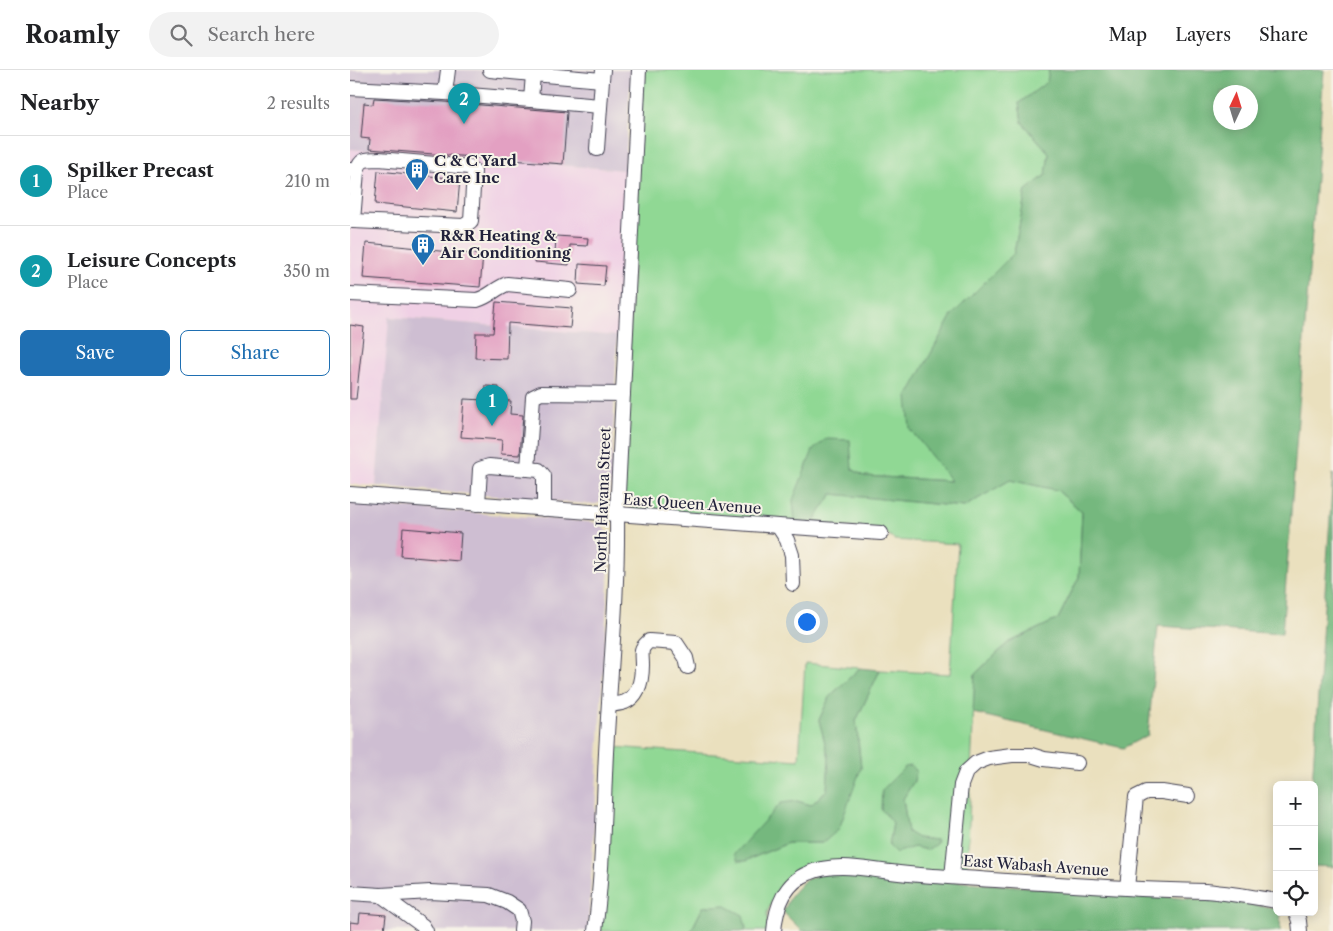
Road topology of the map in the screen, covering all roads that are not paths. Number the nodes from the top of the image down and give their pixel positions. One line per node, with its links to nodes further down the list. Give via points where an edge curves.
1 (448, 70): 7 (street)
2 (490, 70): 4 (street)
3 (639, 70): 15 (street, North Havana Street)
4 (533, 74): 5 (street); 8 (street)
5 (602, 75): 9 (street)
6 (350, 88): 7 (street)
7 (445, 93): 8 (street)
8 (531, 100): 9 (street)
9 (600, 106): 10 (street)
10 (597, 149)
11 (353, 171): 12 (street); 12 (street, via 364,160 474,171 471,221 464,226)
12 (352, 221)
13 (570, 290): 14 (street, via 507,284 488,297 477,300)
14 (350, 294)
15 (623, 394): 16 (street, via 541,393 533,397); 20 (street, North Havana Street)
16 (528, 469): 18 (street, via 489,466 480,469); 19 (street, via 539,470 544,476)
17 (350, 494): 18 (street, East Queen Avenue)
18 (478, 504): 19 (street, East Queen Avenue)
19 (544, 509): 20 (street, East Queen Avenue)
20 (617, 514): 21 (street, East Queen Avenue); 25 (street, North Havana Street, via 617,583)
21 (778, 526): 22 (street, East Queen Avenue); 23 (street, via 792,555)
22 (881, 533)
23 (793, 584)
24 (688, 666): 25 (street, via 676,643 650,640 641,651 640,686 635,694 624,702)
25 (609, 705): 36 (street, North Havana Street)
26 (1077, 763): 28 (street, via 1012,755 976,763 966,772 960,785)
27 (1188, 796): 29 (street, via 1146,792 1136,797)
28 (952, 877): 29 (street, East Wabash Avenue); 37 (street, East Wabash Avenue, via 844,868 816,870 795,881 784,893)
29 (1127, 888): 32 (street, East Wabash Avenue, via 1242,895)
30 (350, 893): 31 (street)
31 (381, 895): 34 (street); 35 (street, via 430,892 489,895 519,910)
32 (1273, 900)
33 (1297, 916): 38 (street)
34 (426, 931)
35 (521, 931)
36 (595, 931)
37 (774, 931)
38 (1300, 931)

